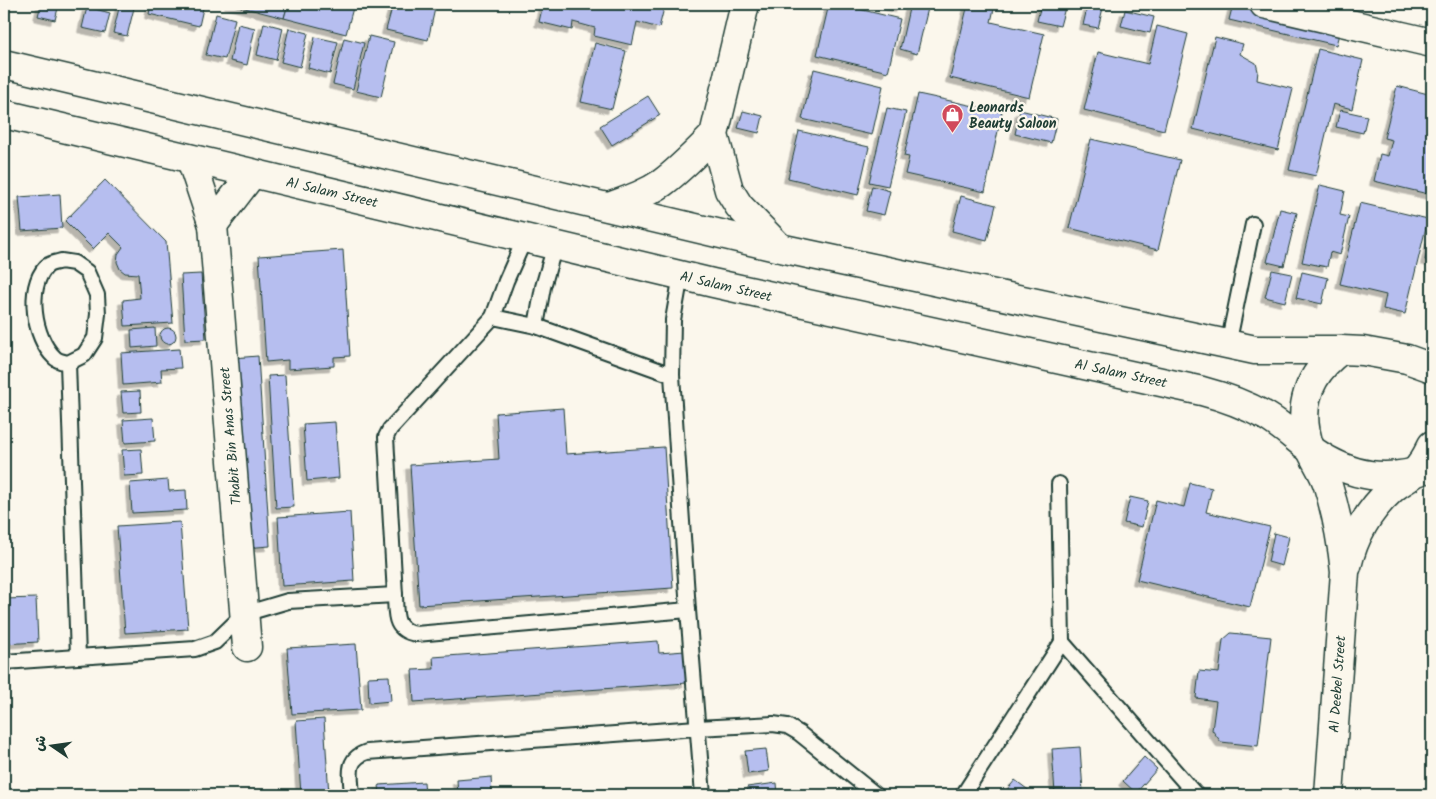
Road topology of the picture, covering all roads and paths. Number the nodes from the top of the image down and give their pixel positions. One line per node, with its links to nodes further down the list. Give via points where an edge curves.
1 (745, 4): 6 (main road)
2 (1264, 4): 3 (main road)
3 (1432, 43)
4 (4, 64): 9 (main road)
5 (4, 114): 7 (main road, Al Salam Street)
6 (714, 135): 9 (main road, via 662,183 644,194); 14 (main road, via 729,190 739,206)
7 (191, 159): 8 (main road, Al Salam Street); 11 (main road, Thabit Bin Anas Street)
8 (252, 174): 11 (main road); 12 (main road, Al Salam Street)
9 (609, 207): 14 (main road)
10 (1253, 224): 18 (lane)
11 (213, 225): 30 (main road, Thabit Bin Anas Street)
12 (525, 238): 13 (main road, Al Salam Street); 16 (lane)
13 (556, 245): 15 (main road, Al Salam Street); 17 (lane, via 543,287)
14 (780, 248): 18 (main road)
15 (681, 275): 22 (lane, via 673,320); 24 (main road, Al Salam Street, via 1224,397 1266,416)
16 (493, 317): 17 (lane); 28 (lane, via 386,437)
17 (536, 326): 22 (lane)
18 (1228, 345): 19 (main road, via 1254,350)
19 (1341, 350): 21 (main road, via 1385,355); 24 (main road, Al Deebel Street, via 1319,370 1306,398 1305,433)
20 (68, 363): 20 (lane, via 55,359 41,340 34,314 37,279 47,265 61,261 74,263 87,272 97,295 95,338 84,355); 33 (lane)
21 (1431, 370)
22 (672, 375): 29 (lane)
23 (1432, 445): 25 (main road, Al Deebel Street)
24 (1311, 450): 25 (main road, Al Salam Street, via 1358,474 1386,477); 27 (main road, Al Deebel Street, via 1335,507)
25 (1422, 470): 27 (main road, Al Deebel Street, via 1392,488 1375,506 1351,549)
26 (1059, 484): 31 (lane)
27 (1345, 572): 41 (main road, Al Deebel Street)
28 (394, 595): 29 (lane, via 399,626 406,633 416,634); 30 (lane, via 288,601)
29 (688, 610): 35 (lane)
30 (244, 614): 32 (main road, Thabit Bin Anas Street); 33 (lane, via 214,642 195,649)
31 (1062, 642): 39 (lane); 40 (lane)
32 (247, 647)
33 (78, 657): 34 (lane)
34 (4, 662)
35 (697, 728): 36 (lane, via 367,752 352,762); 37 (lane); 38 (lane, via 787,726)
36 (352, 795)
37 (703, 795)
38 (876, 795)
39 (963, 795)
40 (1196, 795)
41 (1329, 795)

